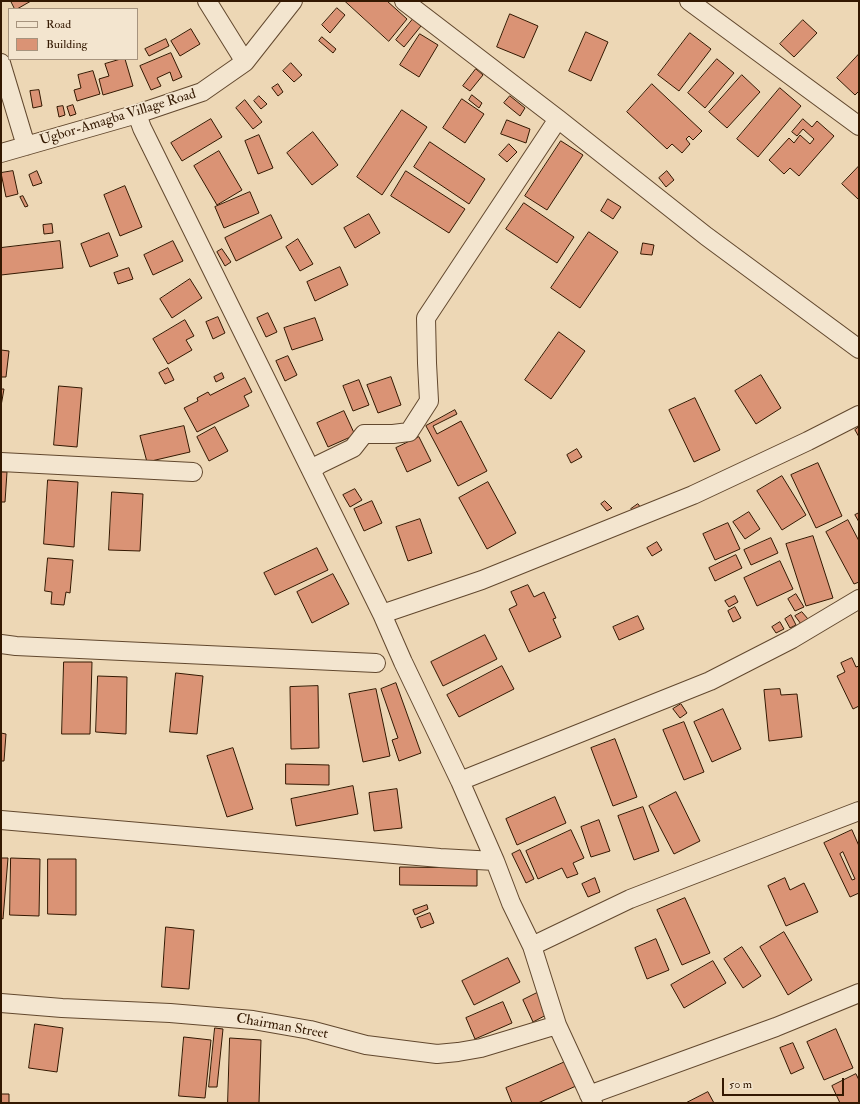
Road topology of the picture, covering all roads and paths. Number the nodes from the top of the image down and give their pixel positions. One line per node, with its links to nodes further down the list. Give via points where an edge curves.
1 (206, 1): 5 (street)
2 (292, 1): 5 (street, Ugbor-Amagba Village Road)
3 (404, 1): 8 (street)
4 (689, 1): 9 (street)
5 (245, 62): 7 (street, Ugbor-Amagba Village Road, via 202,92)
6 (1, 63): 10 (street)
7 (137, 114): 10 (street, Ugbor-Amagba Village Road); 15 (street)
8 (558, 119): 12 (street, via 706,236); 15 (street, via 426,318 429,402 426,408 409,432 364,434 353,448)
9 (859, 126)
10 (26, 146): 11 (street, Ugbor-Amagba Village Road)
11 (1, 153)
12 (859, 349)
13 (859, 415): 18 (street, via 693,495 482,580)
14 (1, 462): 16 (street)
15 (311, 470): 18 (street)
16 (193, 472)
17 (859, 599): 21 (street, via 792,639 710,681)
18 (382, 614): 21 (street)
19 (1, 644): 20 (street)
20 (376, 663)
21 (460, 781): 24 (street)
22 (859, 812): 25 (street, via 630,899)
23 (1, 820): 24 (street)
24 (495, 861): 25 (street, via 511,903)
25 (532, 946): 28 (street)
26 (859, 993): 29 (street)
27 (1, 1003): 28 (street, Chairman Street, via 253,1020 310,1030 366,1045 437,1054 481,1048)
28 (557, 1025): 29 (street)
29 (591, 1099)

